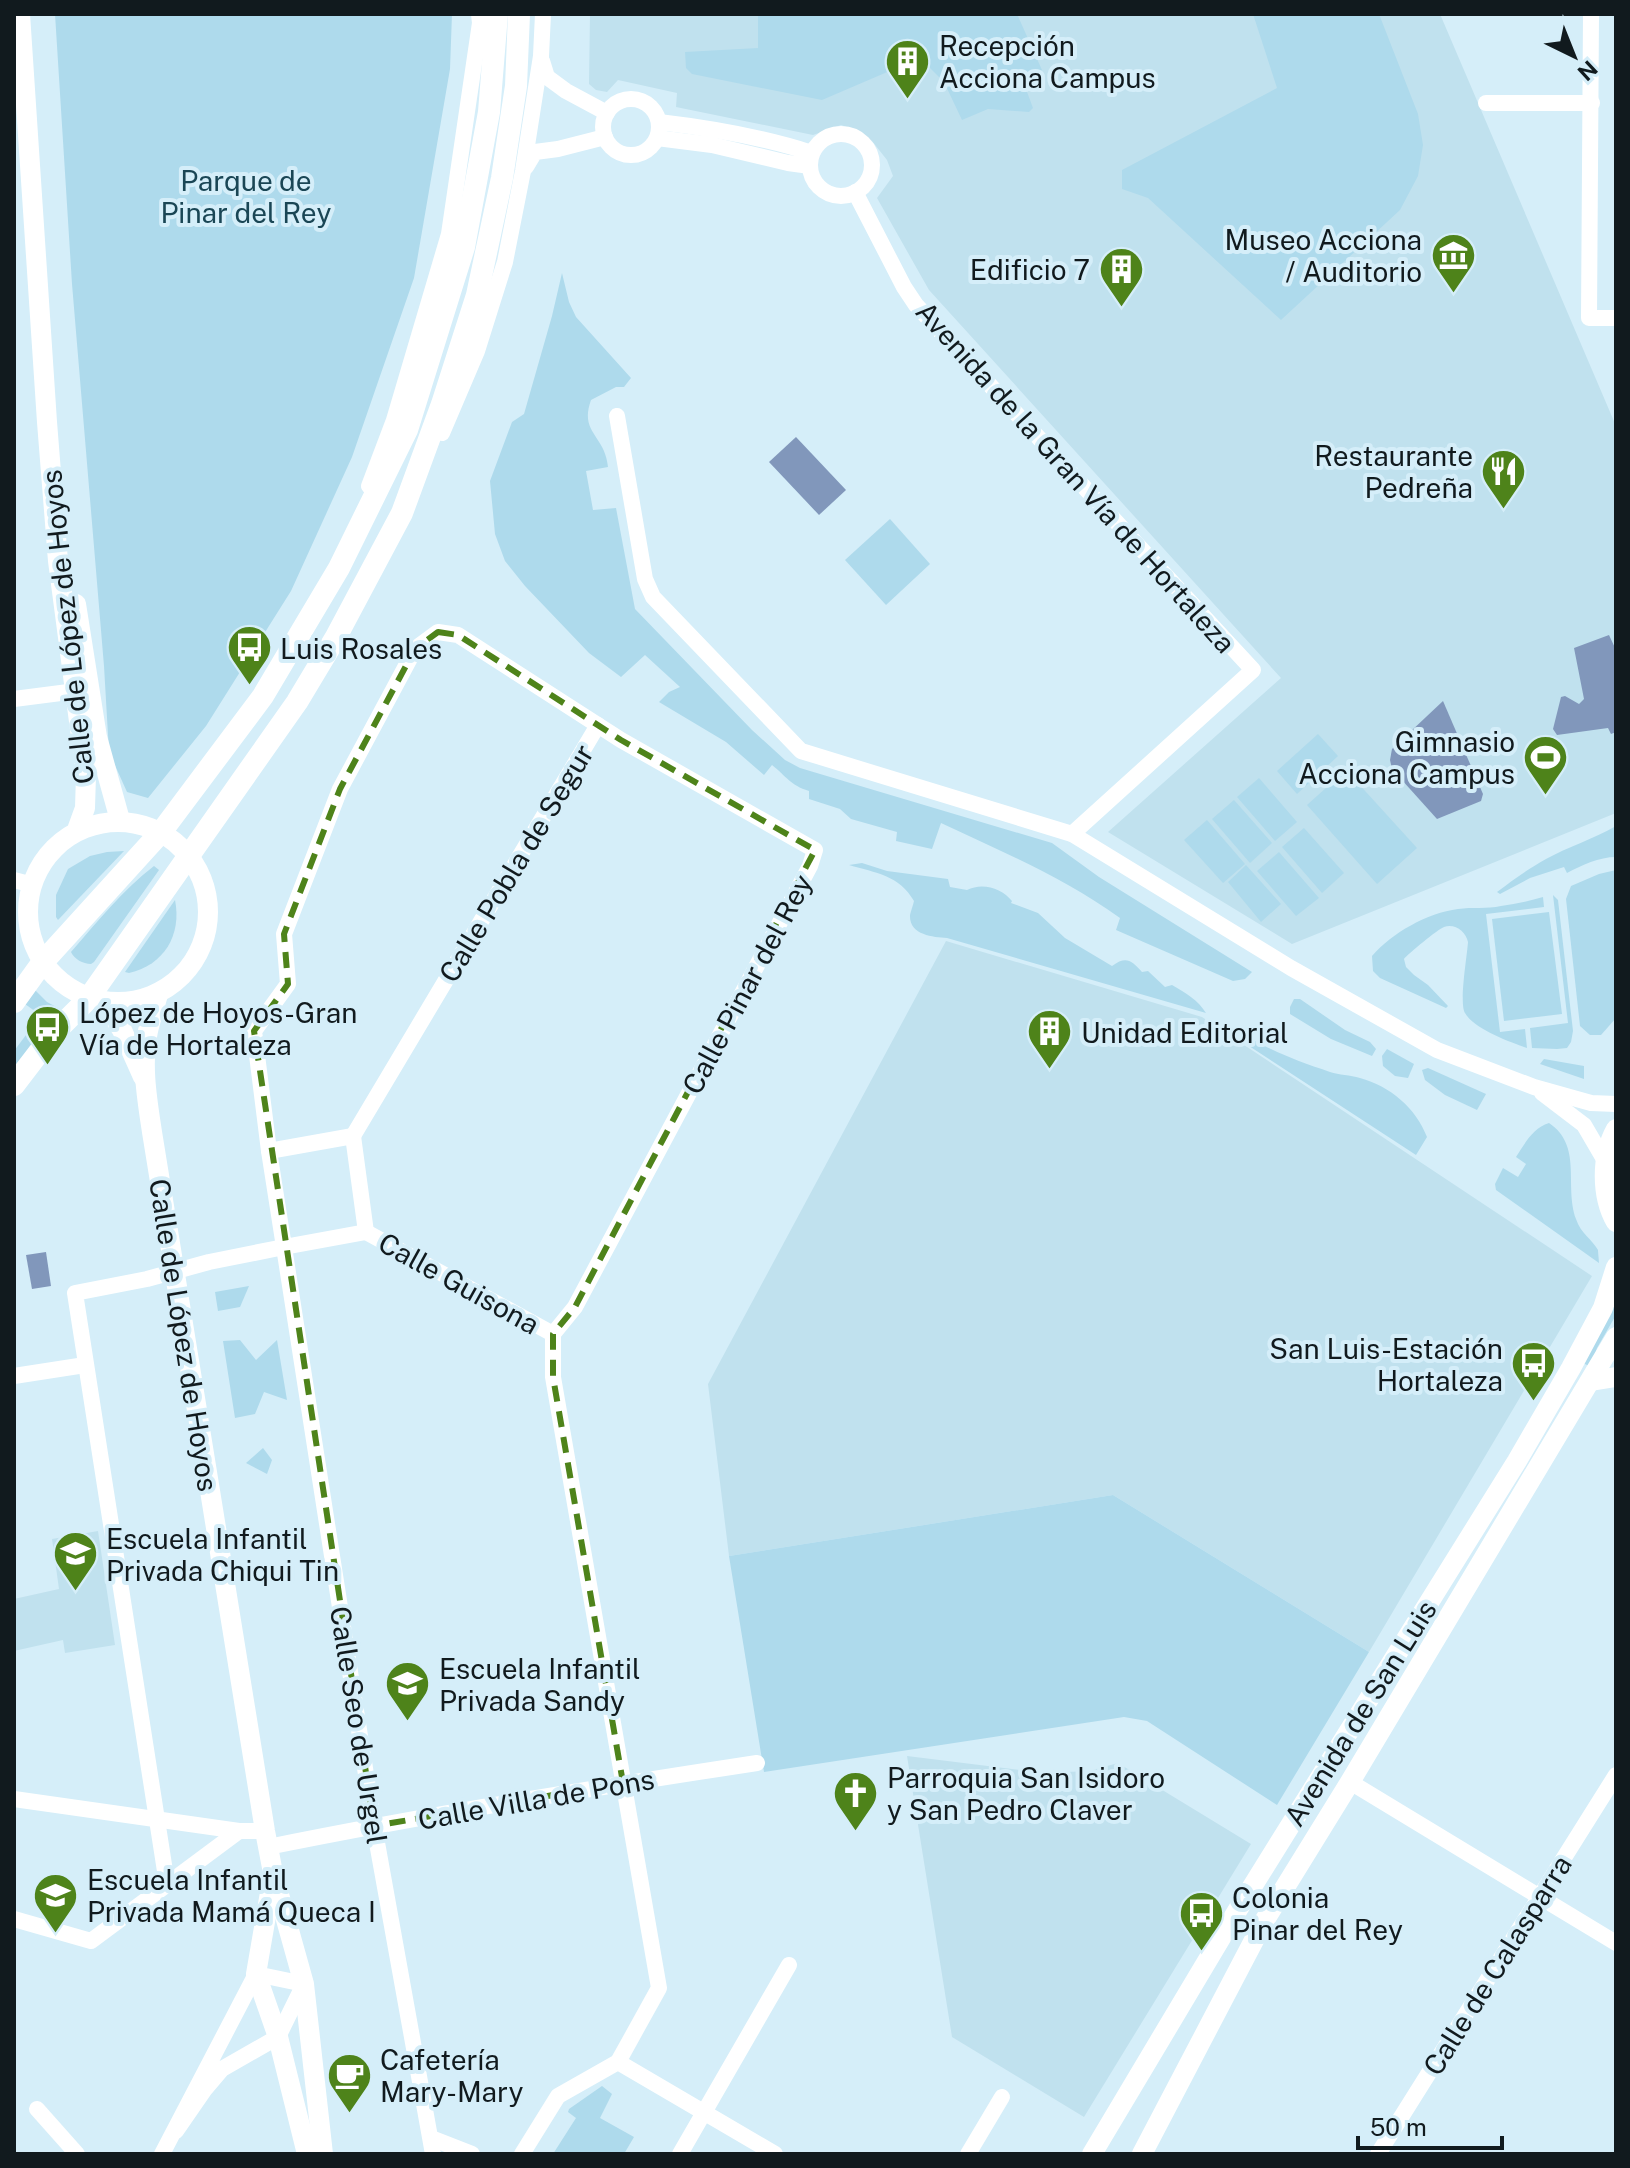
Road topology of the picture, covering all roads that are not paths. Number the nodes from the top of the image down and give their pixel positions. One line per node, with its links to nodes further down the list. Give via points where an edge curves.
1 (20, 14): 20 (street, Calle de López de Hoyos, via 58,561)
2 (479, 14): 19 (street, via 449,234 394,420)
3 (497, 14): 19 (main road, via 489,112 464,247 407,430)
4 (519, 14): 18 (main road, via 516,86 477,295)
5 (543, 14): 7 (street)
6 (1591, 14): 9 (street)
7 (541, 56): 10 (street, via 547,77); 14 (street)
8 (1486, 103): 9 (street)
9 (1592, 103): 16 (street, via 1589,318)
10 (607, 113): 11 (street, via 625,99 638,100 656,112); 12 (street)
11 (658, 130): 12 (street, via 652,146 636,155 617,151); 13 (street, via 788,163)
12 (605, 137): 14 (street, via 535,152)
13 (811, 160): 15 (street, via 822,189 838,196); 15 (street, via 817,145 833,134 861,141 872,167 864,186)
14 (523, 171): 18 (street, via 505,262 477,351)
15 (855, 192): 26 (street, Avenida de la Gran Vía de Hortaleza, via 916,305 1253,670)
16 (1616, 318)
17 (617, 416): 26 (street, via 645,579 653,597 801,751)
18 (402, 513): 27 (main road, via 297,702)
19 (339, 568): 25 (main road, via 263,696)
20 (82, 690): 21 (street); 23 (street, Calle de López de Hoyos); 24 (street, Calle de López de Hoyos, via 85,808)
21 (14, 699)
22 (598, 725): 38 (street, Calle Pobla de Segur); 39 (street, Calle Pobla de Segur, via 458,635 438,632 415,649 340,789 284,934 288,984 254,1031); 46 (street, Calle Pinar del Rey, via 815,850 575,1307)
23 (120, 820): 24 (street); 25 (street)
24 (77, 830): 28 (street)
25 (162, 831): 27 (street); 29 (main road)
26 (1072, 834): 35 (street, via 1437,1050)
27 (191, 854): 30 (street, via 209,911 201,949 174,984); 31 (main road)
28 (24, 883): 29 (street, via 33,948)
29 (42, 963): 31 (street); 32 (main road)
30 (158, 994): 31 (street, via 135,1002); 33 (street, Calle de López de Hoyos, via 147,1033)
31 (96, 1001): 33 (street, Calle de López de Hoyos, via 122,1030); 34 (main road, via 53,1034)
32 (14, 1002)
33 (145, 1082): 45 (street, Calle de López de Hoyos)
34 (14, 1085)
35 (1534, 1087): 36 (street, via 1591,1103); 40 (street, via 1584,1125)
36 (1616, 1104)
37 (1616, 1129): 40 (street)
38 (353, 1136): 39 (street); 42 (street)
39 (269, 1151): 43 (street, Calle Seo de Urgel)
40 (1605, 1161): 41 (street, via 1606,1194)
41 (1616, 1222)
42 (366, 1232): 43 (street); 46 (street, Calle Guisona)
43 (284, 1247): 45 (street); 58 (street, Calle Seo de Urgel)
44 (1616, 1267): 85 (street, Avenida de San Luis, via 1603,1308 1524,1449)
45 (174, 1273): 48 (street, via 75,1293); 60 (street, Calle de López de Hoyos)
46 (553, 1334): 55 (street, via 553,1377)
47 (1616, 1337): 51 (street, Avenida de San Luis)
48 (85, 1365): 49 (street); 57 (street)
49 (14, 1376)
50 (1616, 1377): 51 (street)
51 (1591, 1381): 54 (street, Avenida de San Luis)
52 (757, 1763): 55 (street, Calle Villa de Pons)
53 (1616, 1775): 63 (street, Calle de Calasparra)
54 (1350, 1782): 63 (street); 86 (street, Avenida de San Luis, via 1263,1923)
55 (623, 1783): 58 (street, Calle Villa de Pons); 70 (street, via 659,1988)
56 (14, 1799): 57 (street, Calle Villa de Pons)
57 (157, 1819): 59 (street, Calle Villa de Pons); 62 (street)
58 (374, 1826): 60 (street, Calle Villa de Pons); 75 (street, Calle Seo de Urgel)
59 (239, 1831): 60 (street, Calle Villa de Pons); 62 (street)
60 (266, 1839): 61 (street, Calle de López de Hoyos)
61 (273, 1873): 67 (street); 68 (street, Calle de López de Hoyos)
62 (167, 1884): 64 (street, via 91,1941)
63 (1540, 1898): 65 (street); 87 (street, Calle de Calasparra)
64 (14, 1919)
65 (1616, 1943)
66 (789, 1965): 73 (street)
67 (256, 1974): 68 (street); 69 (street); 74 (street)
68 (304, 1984): 69 (street); 79 (street, Calle de López de Hoyos)
69 (278, 2037): 74 (street, via 222,2069); 78 (street)
70 (618, 2062): 73 (street); 81 (street, via 558,2096)
71 (1002, 2097): 84 (street)
72 (37, 2109): 76 (street)
73 (703, 2113): 82 (street); 83 (street)
74 (176, 2131): 77 (street)
75 (432, 2146): 80 (street)
76 (77, 2154)
77 (162, 2154)
78 (307, 2154)
79 (323, 2154)
80 (472, 2154)
81 (522, 2154)
82 (680, 2154)
83 (775, 2154)
84 (968, 2154)
85 (1092, 2154)
86 (1142, 2154)
87 (1378, 2154)

